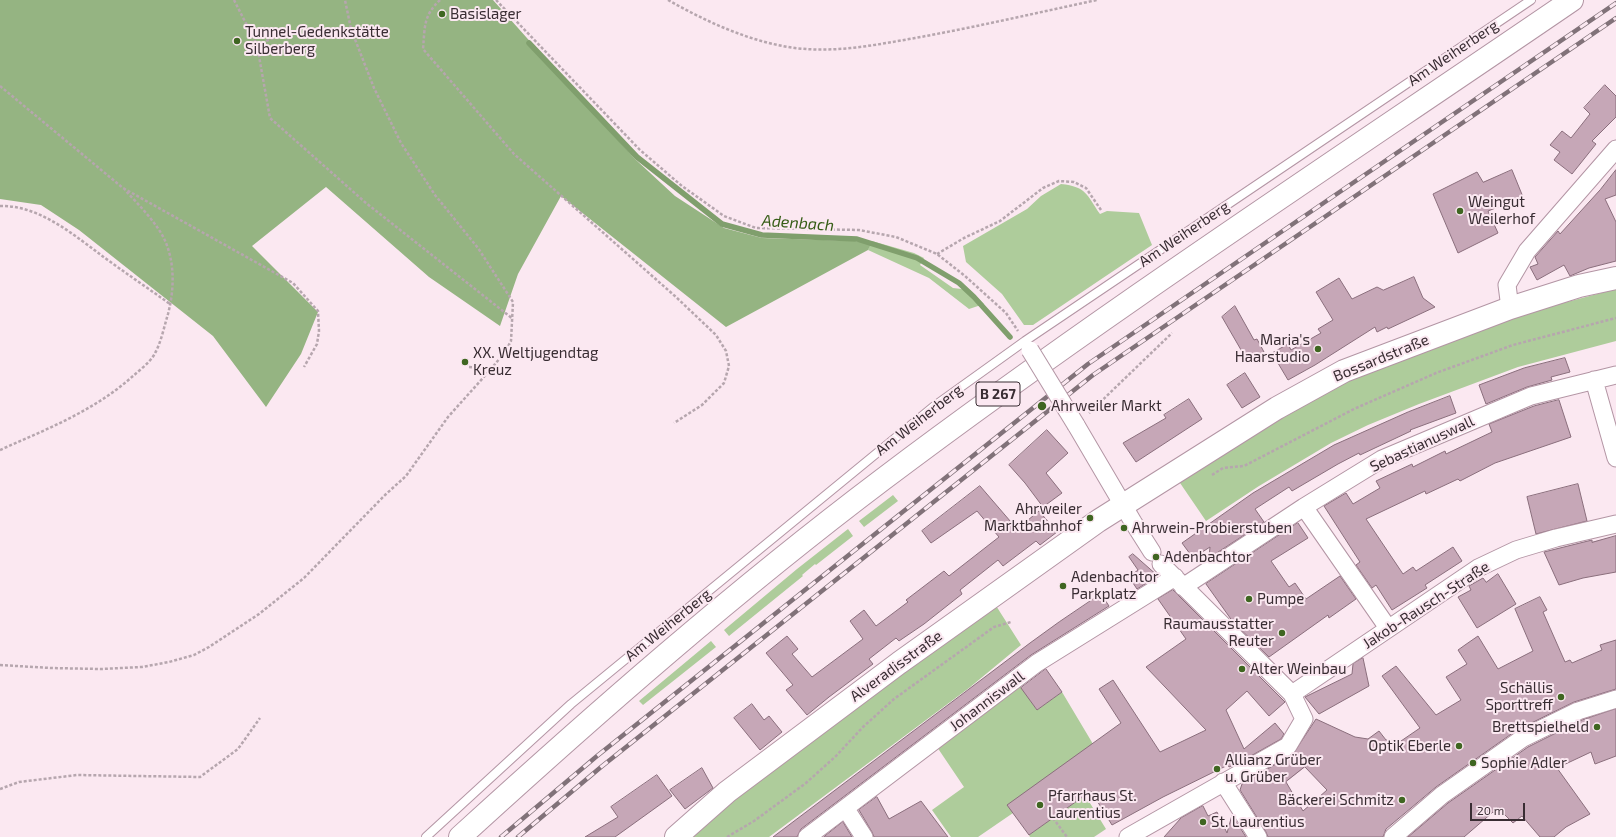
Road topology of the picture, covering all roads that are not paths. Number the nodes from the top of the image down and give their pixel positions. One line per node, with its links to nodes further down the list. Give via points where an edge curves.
1 (1531, 0): 6 (lane, Am Weiherberg)
2 (1572, 0): 20 (main road, B 267, via 1142,293 985,403 886,477 785,555 579,728)
3 (1616, 149): 5 (street, via 1527,251 1507,285)
4 (1616, 278): 5 (main road, Bossardstraße, via 1579,286)
5 (1510, 308): 10 (main road, Bossardstraße, via 1344,371 1271,412)
6 (1027, 346): 10 (street, bridge); 19 (lane, Am Weiherberg, via 933,407 577,699)
7 (1616, 375): 8 (street, Sebastianuswall)
8 (1594, 380): 9 (street); 11 (street, Sebastianuswall, via 1531,396 1382,459)
9 (1616, 458)
10 (1124, 506): 13 (street, via 1156,558); 21 (main road, Alveradisstraße, via 1098,521 899,663 727,792)
11 (1304, 507): 13 (street, Sebastianuswall); 14 (street)
12 (1616, 524): 14 (street, Jakob-Rausch-Straße, via 1516,550 1478,568)
13 (1179, 582): 15 (street); 18 (street, Johanniswall, via 1037,663)
14 (1388, 628): 15 (street, Jakob-Rausch-Straße)
15 (1292, 694): 17 (street, via 1304,719 1288,746)
16 (1616, 699): 26 (street, via 1578,711 1523,738 1442,795)
17 (1223, 782): 24 (street); 25 (street)
18 (846, 809): 22 (street, Johanniswall); 23 (street)
19 (426, 837)
20 (460, 837)
21 (676, 837)
22 (808, 837)
23 (864, 837)
24 (1128, 837)
25 (1258, 837)
26 (1394, 837)

